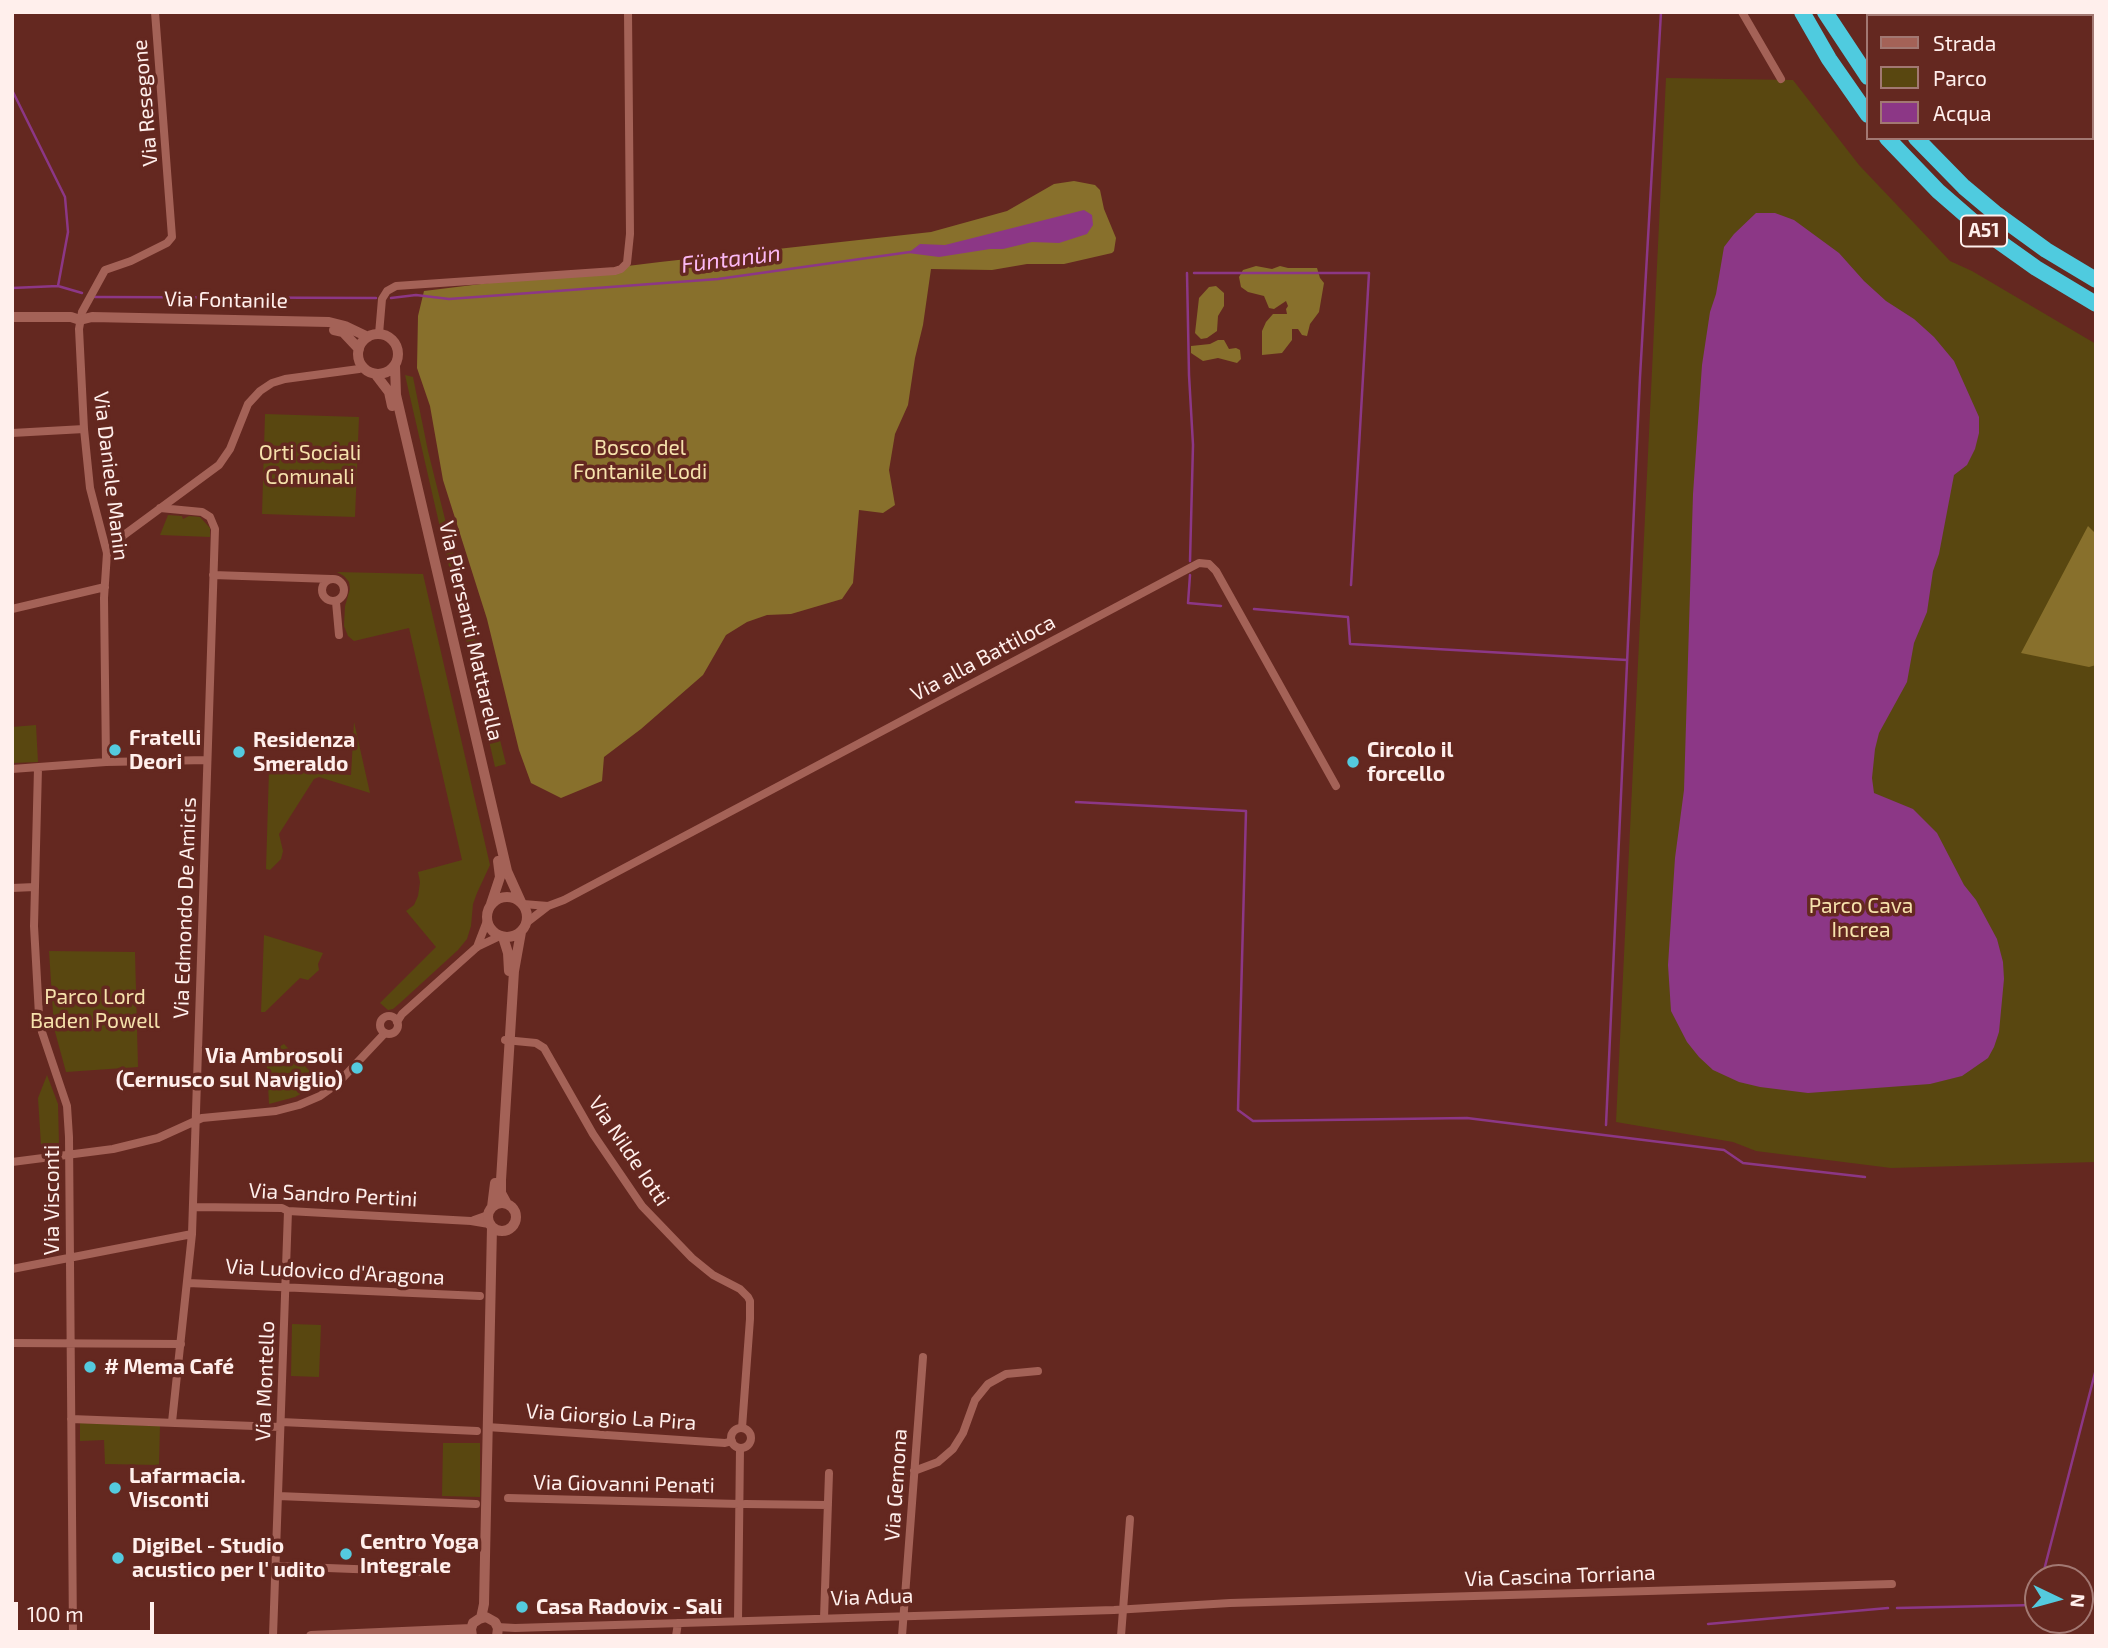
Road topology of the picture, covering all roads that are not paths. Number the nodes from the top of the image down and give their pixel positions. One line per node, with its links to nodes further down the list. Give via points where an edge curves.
1 (155, 12): 14 (street, Via Resegone, via 173,233 171,239 105,270)
2 (628, 12): 16 (street, via 627,263 615,271 396,286 382,299)
3 (1742, 12): 7 (street)
4 (1802, 12): 8 (highway)
5 (1825, 12): 6 (highway)
6 (1867, 75)
7 (1781, 79)
8 (1867, 114)
9 (1889, 140): 12 (highway, A51, via 1984,231)
10 (1918, 140): 11 (highway, A51, via 1995,213)
11 (2096, 280)
12 (2096, 304)
13 (12, 317): 14 (street, Via Fontanile)
14 (80, 320): 15 (street, Via Fontanile); 16 (street, Via Fontanile, via 329,322); 17 (street, Via Fontanile, via 328,328 343,332); 21 (street, Via Daniele Manin)
15 (12, 323)
16 (373, 336): 17 (street); 19 (street, via 390,338 398,348)
17 (359, 349): 18 (street)
18 (362, 366): 20 (street); 23 (street, via 282,380 263,389 248,404 219,465)
19 (395, 366): 20 (street); 40 (street, Via Piersanti Mattarella, via 396,395 507,871)
20 (376, 375): 41 (street, Via Piersanti Mattarella, via 390,397 499,865)
21 (84, 429): 22 (street); 24 (street, Via Daniele Manin, via 93,502)
22 (12, 432)
23 (160, 508): 24 (street); 25 (street, Via Edmondo De Amicis, via 198,511 210,517 215,529)
24 (107, 553): 28 (street, Via Daniele Manin)
25 (213, 575): 27 (street); 33 (street, Via Edmondo De Amicis)
26 (331, 579): 27 (street); 29 (street); 30 (street, via 345,588)
27 (312, 580): 29 (street)
28 (105, 587): 31 (street); 34 (street, Via Daniele Manin)
29 (322, 588): 30 (street, via 326,599)
30 (336, 601): 32 (street)
31 (12, 609)
32 (339, 635)
33 (207, 760): 34 (street); 50 (street, Via Edmondo De Amicis)
34 (106, 762): 35 (street)
35 (38, 768): 36 (street); 38 (street, Via Visconti)
36 (12, 769)
37 (1336, 786): 42 (street, Via alla Battiloca, via 1218,575 1203,562)
38 (35, 887): 39 (street); 51 (street, Via Visconti, via 40,1021 67,1103)
39 (12, 888)
40 (522, 903): 41 (street, via 508,897); 42 (street, Via alla Battiloca); 44 (street, via 527,911)
41 (491, 904): 43 (street)
42 (548, 906): 44 (street, Via alla Battiloca)
43 (487, 921): 45 (street); 46 (street)
44 (523, 928): 45 (street, via 512,936); 49 (street)
45 (501, 936): 46 (street); 49 (street, via 509,967)
46 (477, 947): 47 (street)
47 (397, 1018): 48 (street, via 395,1032); 48 (street, via 383,1019)
48 (381, 1033): 50 (street, via 337,1084 308,1102 276,1111)
49 (507, 1040): 53 (street, via 500,1187); 56 (street); 71 (street, Via Nilde Iotti, via 534,1042 544,1048 635,1197 692,1258 750,1301)
50 (196, 1121): 51 (street, via 148,1142); 54 (street, Via Edmondo De Amicis)
51 (69, 1156): 52 (street); 58 (street, Via Visconti)
52 (12, 1162)
53 (506, 1204): 56 (street, via 498,1204); 56 (street, via 514,1212 512,1227)
54 (193, 1207): 55 (street, Via Sandro Pertini); 57 (street, Via Edmondo De Amicis)
55 (288, 1210): 56 (street, Via Sandro Pertini); 61 (street, Via Montello)
56 (493, 1221): 72 (street, via 498,1248)
57 (192, 1234): 58 (street); 60 (street, Via Edmondo De Amicis)
58 (70, 1257): 59 (street); 64 (street, Via Visconti)
59 (12, 1269)
60 (188, 1283): 61 (street, Via Ludovico d'Aragona); 65 (street, Via Edmondo De Amicis)
61 (285, 1287): 62 (street, Via Ludovico d'Aragona); 70 (street, Via Montello)
62 (480, 1296)
63 (12, 1343): 64 (street)
64 (70, 1344): 65 (street); 68 (street, Via Visconti)
65 (181, 1344): 69 (street, Via Edmondo De Amicis)
66 (923, 1357): 75 (street, Via Gemona)
67 (1038, 1371): 75 (street, via 1006,1374 988,1384 975,1400 953,1449 938,1462)
68 (71, 1419): 69 (street, Via Giorgio La Pira); 94 (street, Via Visconti)
69 (172, 1422): 70 (street, Via Giorgio La Pira)
70 (280, 1425): 72 (street, Via Giorgio La Pira); 77 (street, Via Montello)
71 (742, 1428): 73 (street, via 732,1433); 74 (street, via 750,1432 751,1439)
72 (486, 1429): 73 (street, Via Giorgio La Pira); 92 (street)
73 (732, 1441): 74 (street)
74 (740, 1448): 80 (street)
75 (915, 1471): 88 (street, Via Gemona)
76 (829, 1473): 81 (street)
77 (278, 1496): 79 (street); 83 (street, Via Montello)
78 (508, 1498): 80 (street, Via Giovanni Penati)
79 (476, 1504)
80 (742, 1504): 81 (street, Via Giovanni Penati); 90 (street)
81 (828, 1505): 89 (street)
82 (1130, 1519): 87 (street)
83 (275, 1566): 84 (street); 95 (street, Via Montello)
84 (432, 1572)
85 (1892, 1584): 86 (street, Via Cascina Torriana)
86 (1230, 1603): 87 (street, Via Adua)
87 (1123, 1610): 88 (street, Via Adua); 99 (street)
88 (905, 1615): 89 (street, Via Adua); 98 (street, Via Gemona)
89 (824, 1618): 90 (street, Via Adua)
90 (738, 1621): 91 (street, Via Adua)
91 (678, 1623): 92 (street, Via Adua); 97 (street)
92 (492, 1627): 93 (street, via 475,1621)
93 (472, 1633): 96 (street)
94 (73, 1636)
95 (273, 1636)
96 (311, 1636)
97 (676, 1636)
98 (902, 1636)
99 (1121, 1636)

